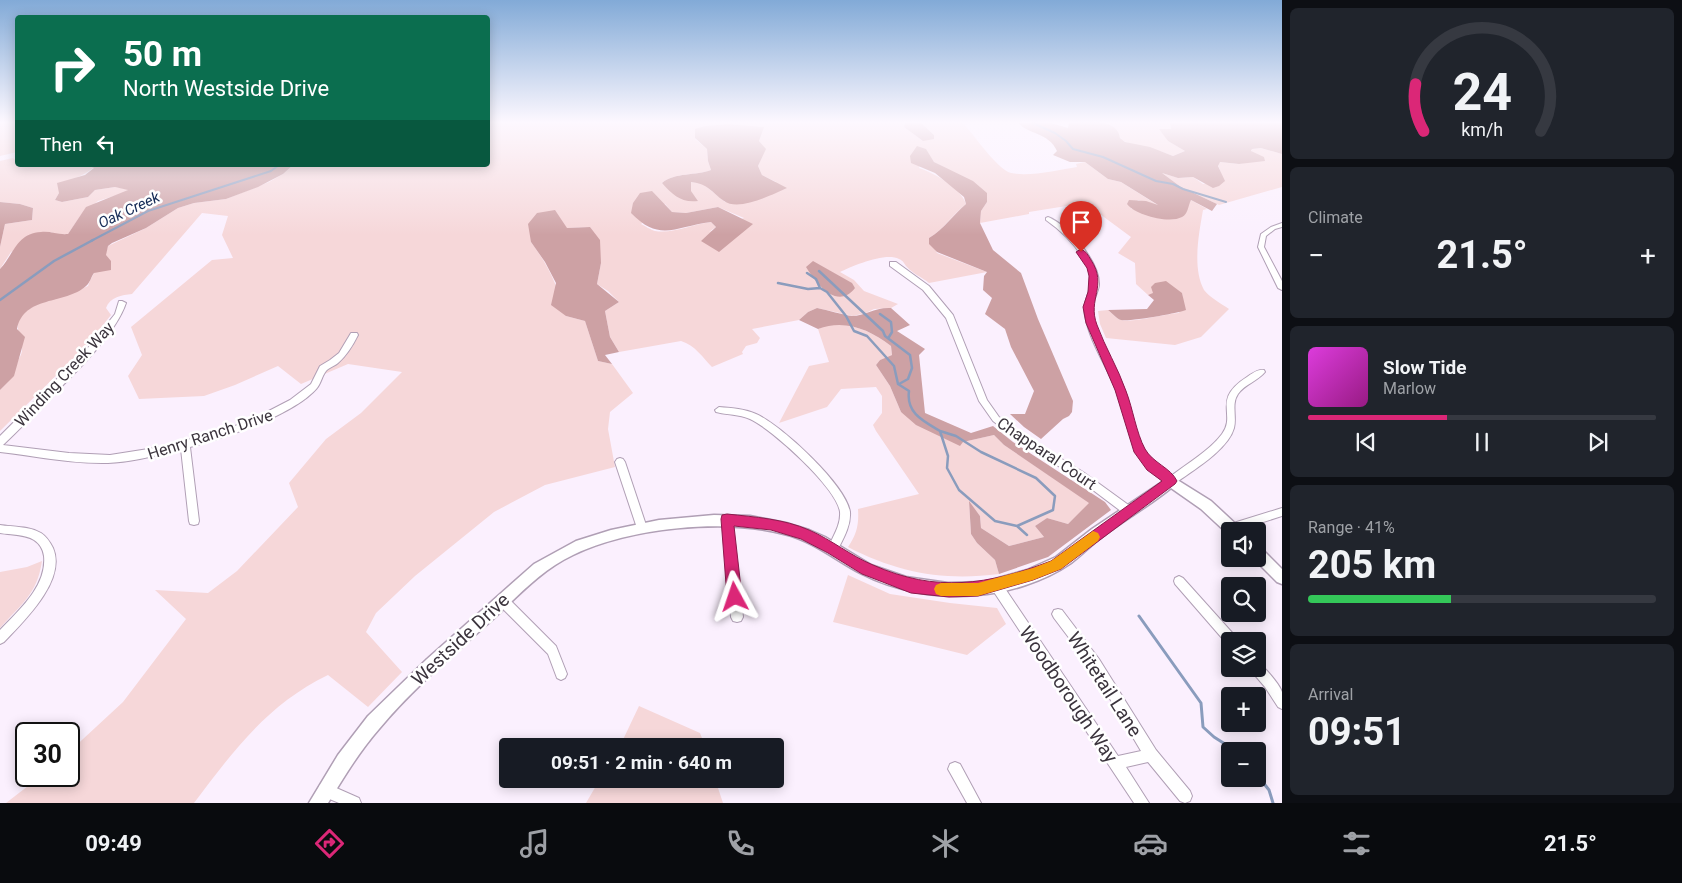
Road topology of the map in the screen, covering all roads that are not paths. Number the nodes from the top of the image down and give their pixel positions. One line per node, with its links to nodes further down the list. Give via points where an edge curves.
1 (1048, 219): 13 (street, via 1066,232 1092,268 1095,284 1088,307 1091,323 1120,390 1140,452)
2 (1282, 225): 4 (street, via 1263,235 1261,247)
3 (893, 264): 14 (street, Chapparal Court, via 926,288 950,317 983,401 996,419)
4 (1282, 288)
5 (122, 303): 9 (street, Winding Creek Way, via 121,313 109,328)
6 (354, 336): 10 (street, Henry Ranch Drive, via 341,356 323,368 316,386 295,402 255,422)
7 (1261, 372): 13 (street, via 1237,388 1230,401 1228,432)
8 (719, 410): 22 (street, via 738,412 773,429 793,444 832,489 844,508 845,522)
9 (0, 442)
10 (185, 445): 11 (street, Henry Ranch Drive, via 146,455 109,459); 17 (street)
11 (0, 448)
12 (620, 462): 20 (street)
13 (1171, 481): 14 (street, Westside Drive); 18 (street)
14 (1130, 512): 26 (street, Westside Drive, via 1056,565)
15 (1282, 512): 19 (street)
16 (727, 519): 20 (street, Westside Drive); 22 (street, Westside Drive, via 771,525 804,534); 29 (street)
17 (194, 521)
18 (1224, 522)
19 (1255, 522)
20 (642, 528): 27 (street, Westside Drive, via 596,538 560,553)
21 (0, 529): 31 (street, via 35,535 43,541 51,558 50,571 42,589)
22 (833, 548): 26 (street, Westside Drive, via 867,569 911,586 949,590)
23 (1266, 562): 24 (street)
24 (1282, 578)
25 (1179, 581): 30 (street)
26 (996, 585): 36 (street, Woodborough Way)
27 (502, 600): 32 (street, via 552,650); 38 (street, Westside Drive, via 374,722)
28 (1058, 614): 35 (street, Whitetail Lane, via 1095,663)
29 (736, 617)
30 (1224, 632)
31 (0, 638)
32 (561, 674)
33 (1264, 677): 34 (street)
34 (1282, 703)
35 (1151, 755): 36 (street, Whitetail Lane); 39 (street, Whitetail Lane)
36 (1115, 763): 42 (street, Woodborough Way)
37 (956, 769): 41 (street)
38 (322, 796): 40 (street)
39 (1184, 796)
40 (354, 803)
41 (974, 803)
42 (1142, 803)

